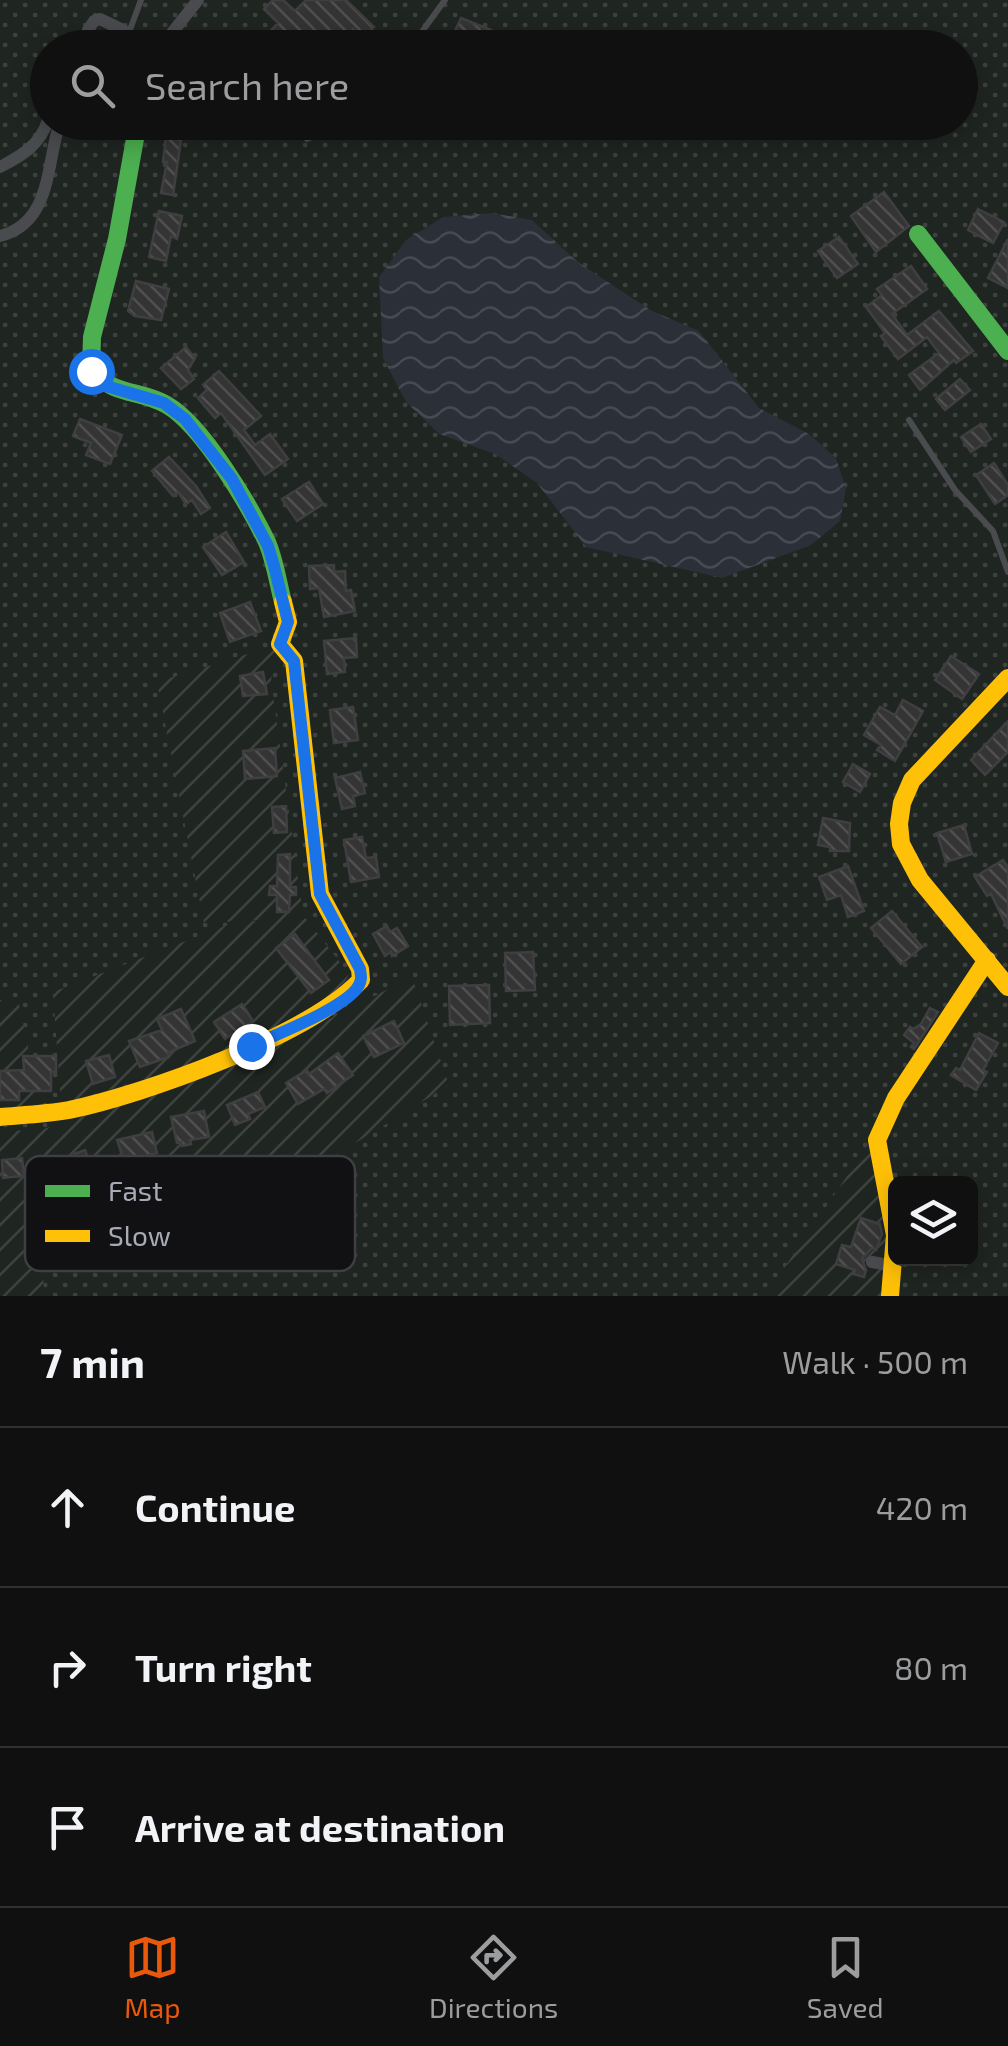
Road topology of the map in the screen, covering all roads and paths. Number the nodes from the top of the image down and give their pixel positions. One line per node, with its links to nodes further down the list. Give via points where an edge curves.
1 (140, 0): 6 (lane)
2 (198, 0): 7 (street)
3 (445, 0): 8 (lane)
4 (88, 30): 5 (street, via 100,19)
5 (119, 30)
6 (130, 30)
7 (174, 30)
8 (423, 30)
9 (39, 140): 12 (street)
10 (56, 140): 14 (street, via 34,215)
11 (135, 140): 21 (street, via 92,337 91,371 106,386 164,403 185,419 232,479 268,546 288,622 280,644 294,661 320,894 361,980 318,1014 190,1070 76,1108)
12 (0, 168)
13 (918, 234): 15 (street)
14 (0, 236)
15 (1008, 351)
16 (909, 420): 17 (lane, via 955,490 993,531)
17 (1008, 572)
18 (1008, 678): 19 (street, via 912,780 898,823 914,876)
19 (988, 960): 20 (street); 22 (street, via 896,1098 877,1140)
20 (1008, 987)
21 (0, 1117)
22 (888, 1198)
23 (872, 1262): 24 (street)
24 (888, 1265)
25 (894, 1266): 26 (street)
26 (890, 1296)

